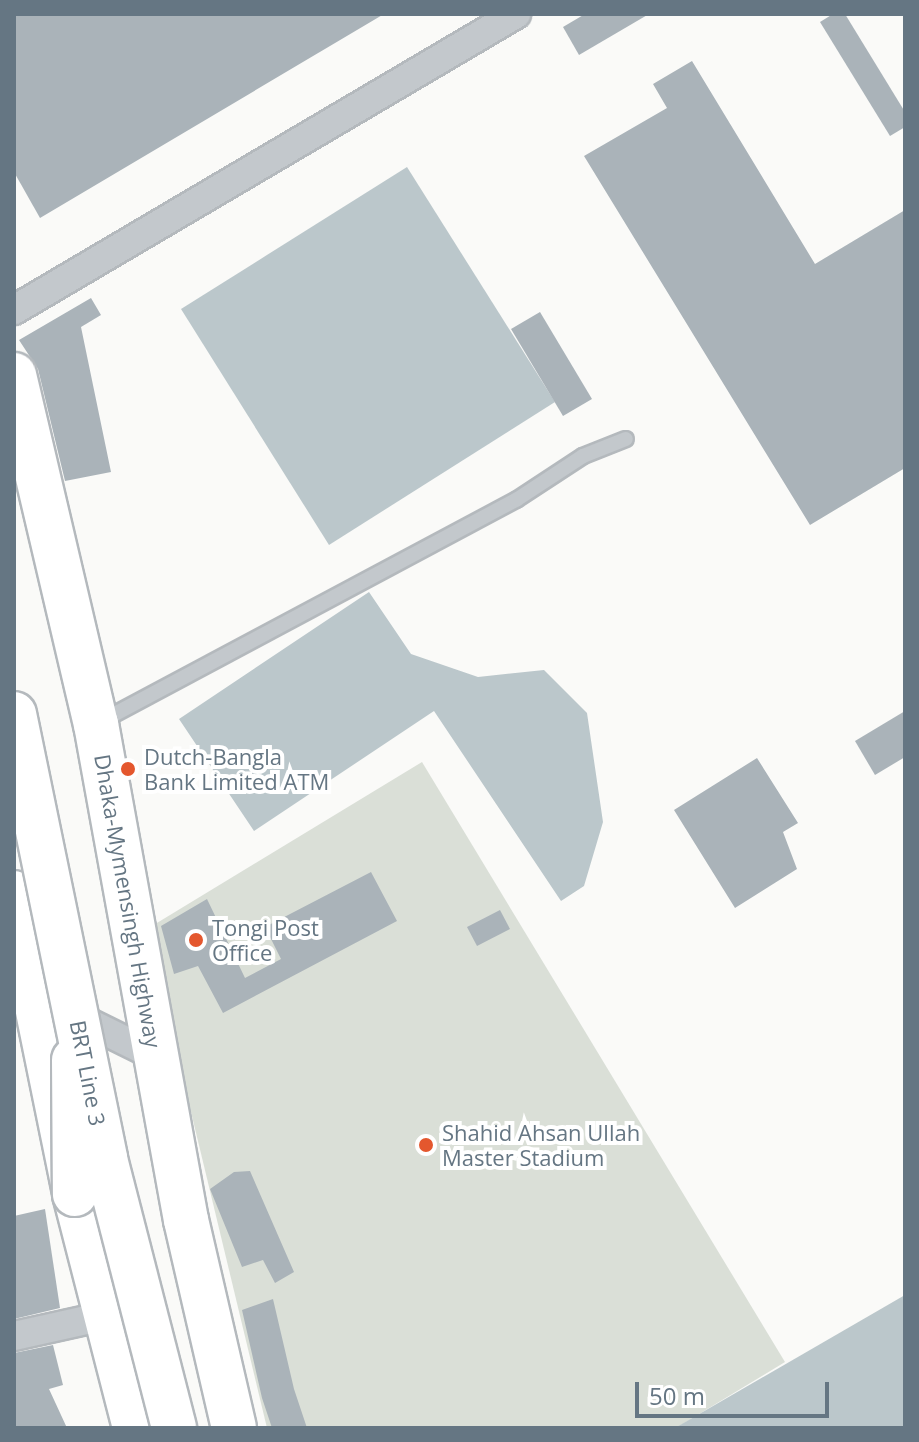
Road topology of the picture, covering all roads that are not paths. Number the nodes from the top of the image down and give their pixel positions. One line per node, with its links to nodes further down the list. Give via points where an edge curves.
1 (516, 14): 2 (street)
2 (14, 310)
3 (14, 375): 6 (highway, Dhaka-Mymensingh Highway)
4 (626, 439): 6 (lane, via 583,456 516,500)
5 (14, 714): 8 (highway, BRT Line 3, bridge)
6 (96, 724): 9 (highway, Dhaka-Mymensingh Highway)
7 (14, 893): 8 (highway)
8 (41, 988): 9 (street); 10 (highway, bridge, via 75,1194); 13 (highway, BRT Line 3, bridge, via 105,1159)
9 (156, 1056): 14 (highway, Dhaka-Mymensingh Highway)
10 (104, 1316): 11 (street); 12 (highway)
11 (14, 1336)
12 (135, 1428)
13 (174, 1428)
14 (234, 1428)

